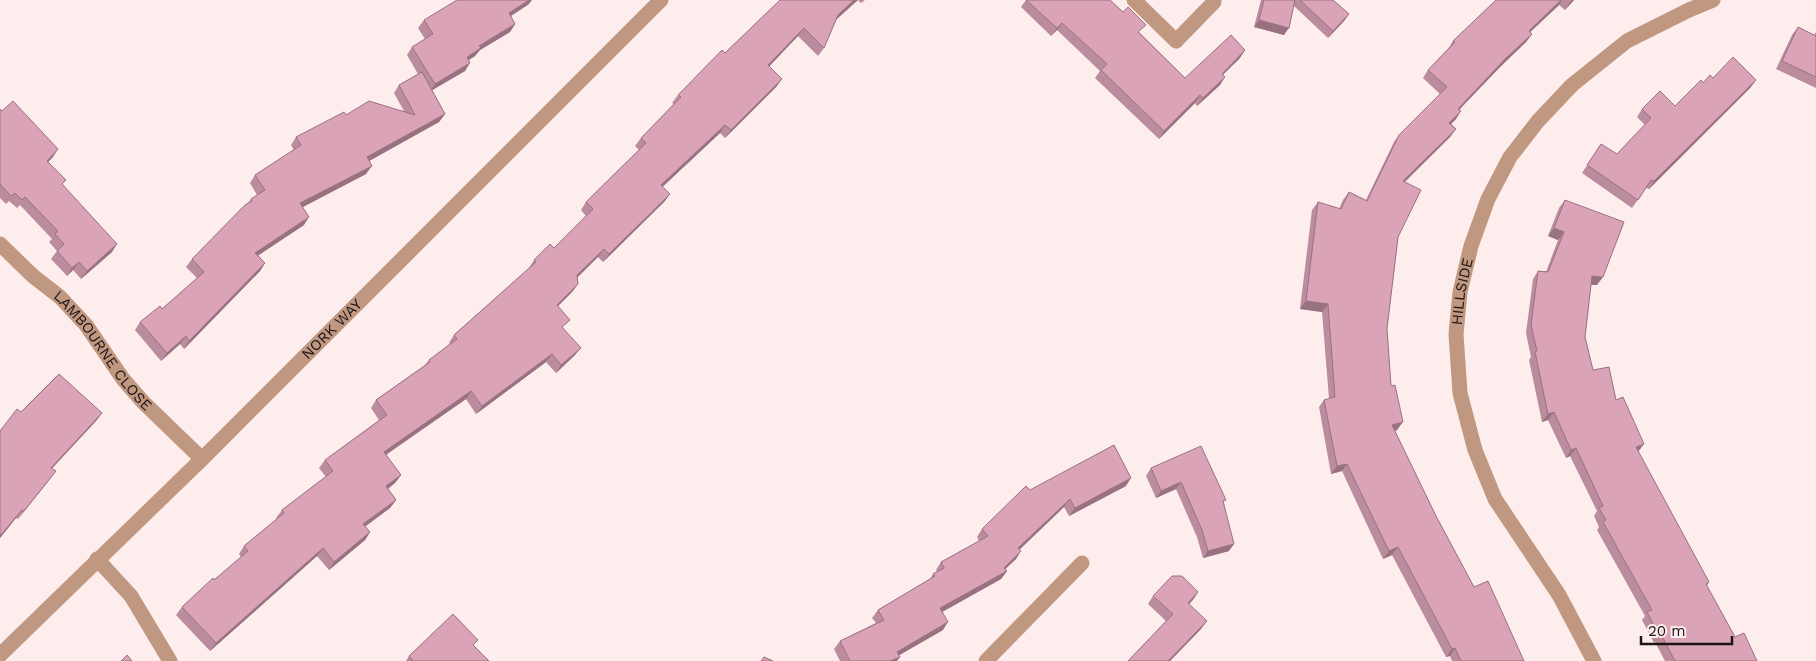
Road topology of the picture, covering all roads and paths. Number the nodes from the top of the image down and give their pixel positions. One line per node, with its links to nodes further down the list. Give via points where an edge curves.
1 (661, 0): 6 (street, NORK WAY)
2 (1134, 0): 3 (street, via 1176,41)
3 (1214, 0)
4 (1713, 0): 12 (street, HILLSIDE, via 1628,41 1572,85 1538,121 1510,158 1488,199 1470,246 1460,292 1456,334 1460,393 1475,450 1495,498 1559,595)
5 (0, 244): 6 (street, LAMBOURNE CLOSE, via 60,297 86,325 143,402)
6 (202, 459): 7 (street, NORK WAY)
7 (97, 559): 9 (street, NORK WAY); 10 (street, via 131,596)
8 (1082, 563): 11 (street)
9 (0, 655)
10 (170, 661)
11 (986, 661)
12 (1594, 661)

